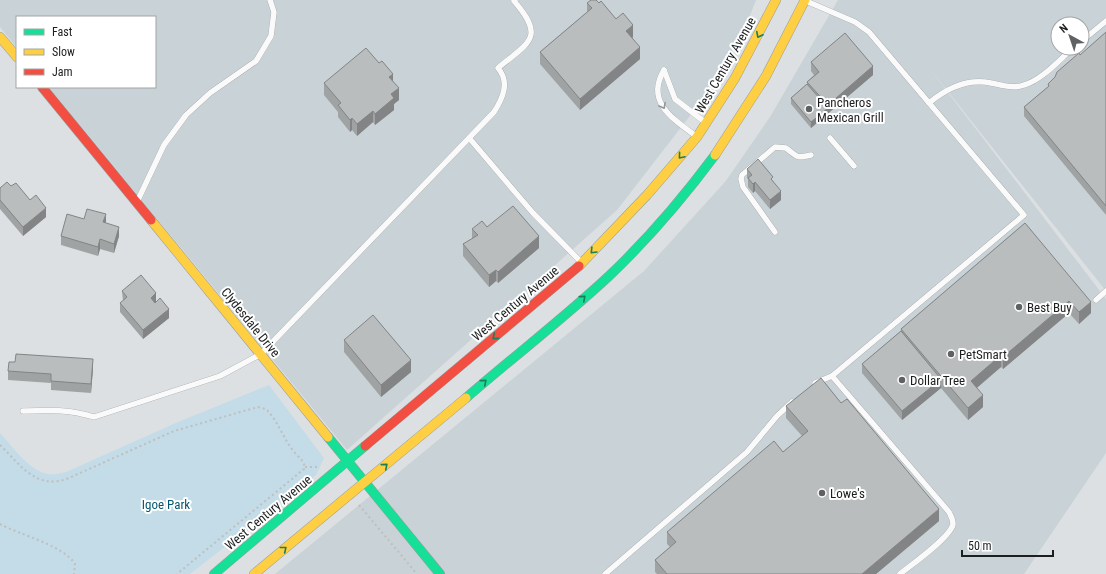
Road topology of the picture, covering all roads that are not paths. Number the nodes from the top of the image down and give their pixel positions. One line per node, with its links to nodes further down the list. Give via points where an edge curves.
1 (270, 0): 18 (lane, via 274,12 271,36 256,61 210,93 186,115 164,146)
2 (515, 0): 15 (lane, via 531,26 530,38 498,68 505,80 501,100 490,118)
3 (776, 0): 12 (main road, West Century Avenue, one-way to 12, via 747,58)
4 (804, 0): 11 (lane, via 862,26 876,39); 29 (main road, one-way to 4, via 610,275 671,213 745,114 776,60)
5 (1106, 21): 6 (lane)
6 (1090, 34)
7 (0, 37): 8 (main road)
8 (16, 56)
9 (1063, 56): 11 (lane, via 1024,85 1011,87 982,81 965,83 946,90)
10 (43, 88): 18 (main road, Clydesdale Drive)
11 (929, 103): 24 (lane, via 1024,214)
12 (706, 123): 13 (main road, West Century Avenue); 13 (lane, one-way to 13, via 675,99 664,70 657,92 662,107 671,118)
13 (697, 137): 20 (main road, West Century Avenue, one-way to 20, via 647,195)
14 (830, 138): 17 (lane)
15 (470, 139): 20 (lane, via 533,213); 23 (lane)
16 (811, 155): 19 (lane, via 794,156 786,148 775,147 740,179)
17 (854, 166)
18 (137, 202): 23 (main road, Clydesdale Drive)
19 (775, 232)
20 (582, 263): 28 (main road, West Century Avenue, one-way to 28)
21 (1106, 291): 22 (lane)
22 (1096, 300)
23 (261, 354): 27 (lane, via 220,376 94,416 64,410); 28 (main road, Clydesdale Drive)
24 (832, 376): 25 (lane); 34 (lane, via 952,518 953,524 947,535)
25 (811, 386)
26 (797, 398): 33 (lane, via 776,416 748,452)
27 (23, 411)
28 (348, 462): 29 (main road, Clydesdale Drive); 30 (main road, West Century Avenue)
29 (365, 483): 31 (main road, one-way to 29); 32 (main road, Clydesdale Drive)
30 (214, 574)
31 (254, 574)
32 (440, 574)
33 (605, 574)
34 (900, 574)

